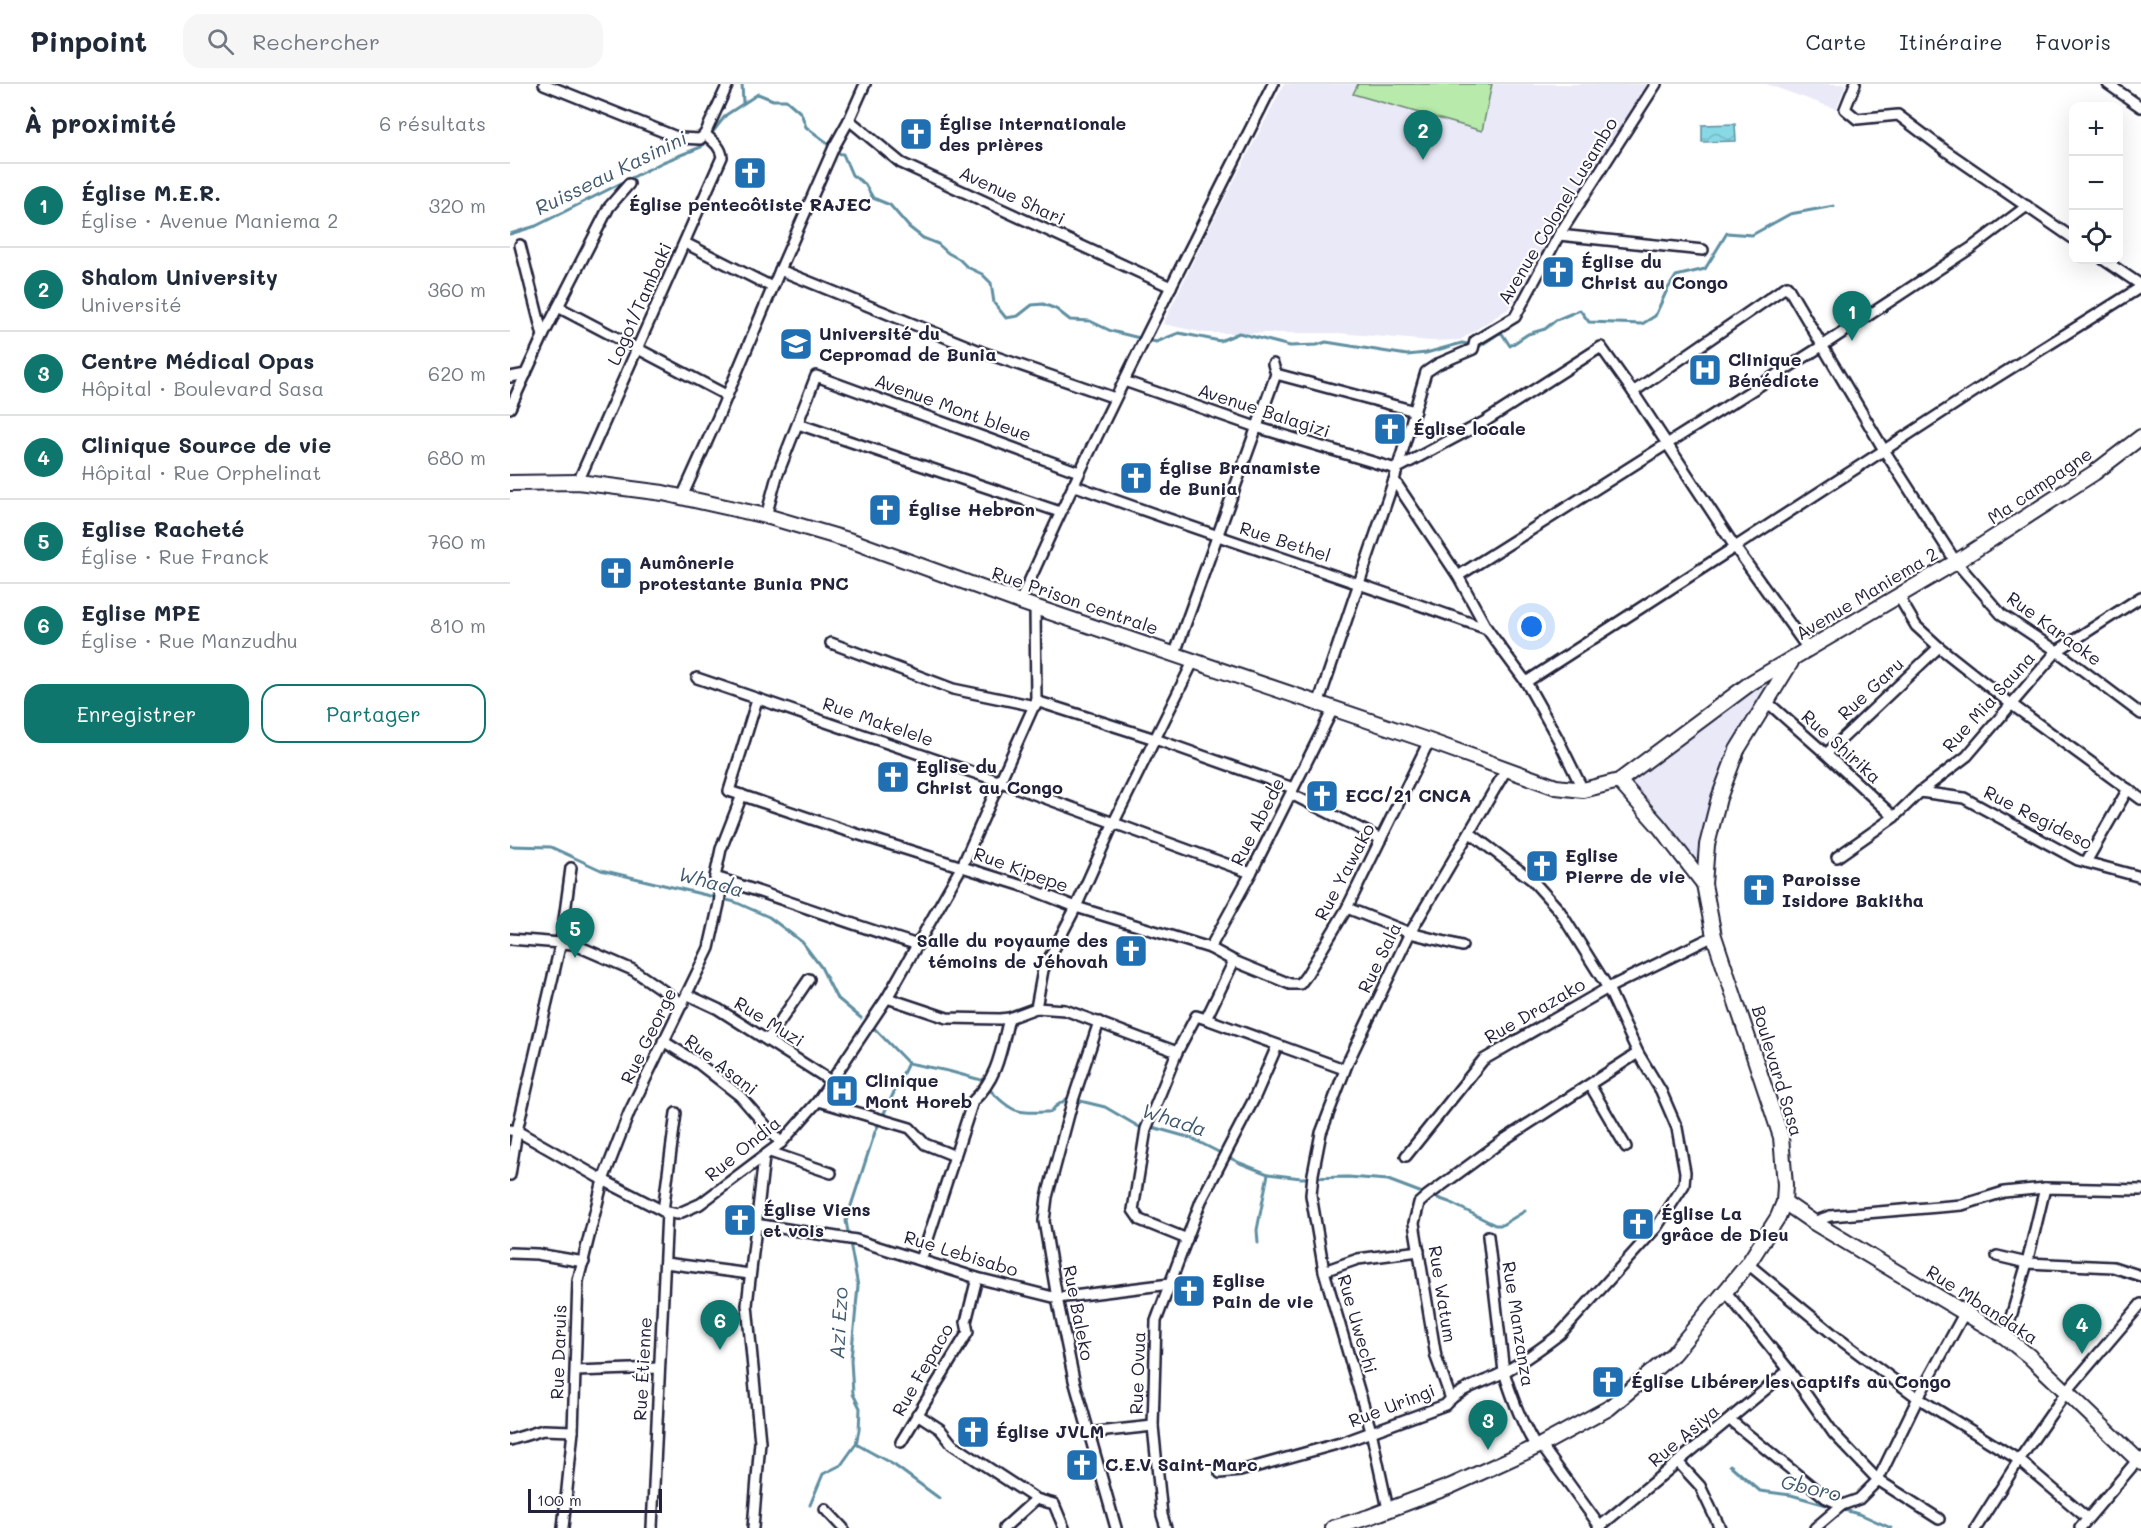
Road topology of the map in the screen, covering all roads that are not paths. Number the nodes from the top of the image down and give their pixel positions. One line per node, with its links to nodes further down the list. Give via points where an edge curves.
1 (544, 84): 10 (street, via 679,138)
2 (728, 84): 10 (street)
3 (866, 84): 9 (street)
4 (1273, 84): 22 (street)
5 (1656, 84): 13 (street, Avenue Colonel Lusambo)
6 (1855, 84): 12 (street, via 1845,109 1857,119 1894,116)
7 (2108, 84): 8 (street)
8 (2141, 107)
9 (849, 120): 19 (street); 22 (street, Avenue Shari, via 901,163)
10 (708, 136): 15 (street, Logo1/Tambaki, via 722,157)
11 (629, 184): 23 (street, via 609,207)
12 (2027, 206): 14 (street); 25 (street, via 1971,248)
13 (1559, 235): 17 (street); 34 (street, Avenue Colonel Lusambo, via 1515,316 1426,372)
14 (2069, 235)
15 (685, 243): 21 (street); 26 (street, Logo1/Tambaki)
16 (520, 245): 24 (street)
17 (1703, 250)
18 (2110, 264): 20 (street)
19 (780, 270): 21 (street); 32 (street, via 982,352)
20 (2141, 286): 39 (street)
21 (772, 287): 31 (street)
22 (1171, 287): 29 (street)
23 (558, 307): 24 (street); 26 (street)
24 (543, 336): 27 (street)
25 (1822, 346): 30 (street, Avenue Maniema 2, via 1787,286); 38 (street); 39 (street, Avenue Maniema 2)
26 (638, 349): 31 (street); 43 (street, Logo1/Tambaki)
27 (526, 374): 28 (street); 33 (street)
28 (510, 377)
29 (1124, 381): 32 (street); 36 (street, Avenue Balagizi)
30 (1633, 392): 38 (street); 40 (street, via 1601,347 1484,422)
31 (726, 395): 46 (street)
32 (1115, 398): 41 (street)
33 (510, 408)
34 (1415, 411): 36 (street, via 1275,369); 40 (street, Avenue Colonel Lusambo)
35 (798, 424): 41 (street, Avenue Mont bleue, via 816,375); 47 (street); 48 (street)
36 (1256, 427): 40 (street, Avenue Balagizi); 49 (street)
37 (2141, 437): 51 (street, Ma campagne, via 2094,473)
38 (1668, 444): 50 (street); 52 (street)
39 (1884, 450): 50 (street); 51 (street, Avenue Maniema 2)
40 (1396, 469): 42 (street, Avenue Colonel Lusambo)
41 (1079, 472): 45 (street)
42 (1394, 480): 52 (street); 53 (street, Avenue Colonel Lusambo)
43 (578, 482): 44 (street, Rue Prison centrale); 46 (street, Rue Prison centrale)
44 (510, 483)
45 (1073, 485): 47 (street); 49 (street, Rue Bethel)
46 (682, 497): 48 (street, Rue Prison centrale)
47 (1060, 512): 56 (street)
48 (766, 516): 56 (street, Rue Prison centrale, via 855,542)
49 (1218, 538): 53 (street, Rue Bethel); 63 (street)
50 (1735, 547): 61 (street); 67 (street)
51 (1956, 562): 54 (street, Avenue Maniema 2); 62 (street, Rue Karaoke, via 2001,614)
52 (1458, 576): 58 (street)
53 (1360, 583): 58 (street, Rue Bethel); 71 (street, Avenue Colonel Lusambo)
54 (1899, 597): 60 (street, via 1916,626); 61 (street, Avenue Maniema 2)
55 (2141, 597): 62 (street, Rue Mia Sauna)
56 (1020, 602): 57 (street, Rue Prison centrale)
57 (1035, 607): 63 (street, Rue Prison centrale); 70 (street)
58 (1487, 629): 67 (street)
59 (831, 643): 70 (street, via 953,689)
60 (1939, 647): 72 (street); 77 (street, Rue Garu)
61 (1808, 649): 65 (street, Avenue Maniema 2)
62 (2057, 651): 72 (street, Rue Mia Sauna); 74 (street, Rue Karaoke)
63 (1175, 653): 64 (street, Rue Prison centrale)
64 (1194, 660): 71 (street, Rue Prison centrale); 75 (street)
65 (1792, 660): 69 (street, Boulevard Sasa); 79 (street, Avenue Maniema 2, via 1752,682)
66 (696, 678): 68 (street, Rue Makelele)
67 (1526, 682): 82 (street)
68 (757, 700): 80 (street, Rue Makelele); 85 (street, Rue Kipepe, via 729,791)
69 (1766, 701): 77 (street, Rue Shirika); 98 (street, Boulevard Sasa, via 1737,750 1719,798 1707,845)
70 (1036, 703): 75 (street); 80 (street, Rue Ondia)
71 (1318, 704): 73 (street, Rue Prison centrale)
72 (2011, 704): 81 (street); 84 (street, Rue Mia Sauna, via 1967,756)
73 (1333, 709): 76 (street, Rue Prison centrale); 83 (street, Rue Abede)
74 (2141, 714)
75 (1155, 739): 83 (street); 88 (street)
76 (1429, 741): 78 (street, Rue Prison centrale); 90 (street, Rue Yawako)
77 (1826, 754): 87 (street, Rue Shirika)
78 (1506, 770): 82 (street, Rue Prison centrale, via 1556,787); 89 (street, Rue Sala)
79 (1619, 781): 82 (street, Rue Prison centrale); 98 (street, Boulevard Sasa)
80 (1001, 782): 88 (street, Rue Makelele); 93 (street, Rue Ondia)
81 (2127, 789): 86 (street); 92 (street)
82 (1583, 790)
83 (1292, 791): 90 (street); 95 (street, Rue Abede)
84 (1920, 792): 87 (street, Rue Mia Sauna); 92 (street, Rue Regideso, via 1964,798)
85 (742, 795): 93 (street, Rue Kipepe); 96 (street, via 721,849)
86 (2141, 799)
87 (1894, 818): 91 (street, Rue Mia Sauna)
88 (1114, 822): 95 (street, Rue Makelele); 99 (street)
89 (1470, 833): 101 (street, Rue Sala); 111 (street, Rue Uringi, via 1532,880 1559,910)
90 (1381, 839): 100 (street, Rue Yawako)
91 (1838, 857)
92 (2086, 862): 97 (street, Rue Regideso)
93 (962, 866): 99 (street, Rue Kipepe); 105 (street, Rue Ondia)
94 (572, 868): 104 (street)
95 (1251, 873): 107 (street, Rue Abede)
96 (715, 877): 105 (street); 112 (street, Rue George, via 719,900 709,948)
97 (2141, 877)
98 (1704, 884): 102 (street, Boulevard Sasa)
99 (1076, 907): 107 (street, Rue Kipepe); 115 (street, via 1043,970)
100 (1347, 908): 101 (street); 110 (street, Rue Yawako)
101 (1410, 933): 106 (street); 124 (street, Rue Sala)
102 (1714, 936): 111 (street, Rue Drazako); 141 (street, Boulevard Sasa, via 1781,1137)
103 (510, 939): 104 (street)
104 (561, 942): 114 (street, via 633,970); 129 (street)
105 (918, 945): 113 (street, Rue Ondia)
106 (1462, 946)
107 (1209, 948): 108 (street, Rue Kipepe)
108 (1234, 961): 110 (street, Rue Kipepe, via 1290,984); 117 (street)
109 (809, 979): 119 (street)
110 (1300, 984)
111 (1608, 988): 123 (street, Rue Uringi); 134 (street, Rue Drazako, via 1483,1060)
112 (688, 995): 114 (street, Rue George); 119 (street, Rue Muzi, via 718,1008)
113 (887, 998): 116 (street, via 947,1018); 125 (street, Rue Ondia)
114 (683, 1004): 120 (street, Rue George)
115 (1036, 1008): 116 (street); 118 (street, via 1065,1010)
116 (1009, 1018): 133 (street, via 995,1073 973,1101)
117 (1206, 1019): 121 (street); 122 (street, via 1196,1016)
118 (1099, 1022): 122 (street); 161 (street, Rue Baleko, via 1047,1197 1044,1221)
119 (768, 1040): 125 (street, Rue Muzi)
120 (663, 1041): 130 (street, Rue Asani, via 740,1096); 138 (street, Rue George)
121 (1277, 1046): 124 (street); 146 (street, Rue Ovua, via 1201,1201)
122 (1177, 1052): 146 (street, via 1147,1127 1133,1210 1140,1220)
123 (1638, 1053): 126 (street); 168 (street, Rue Uringi, via 1677,1128 1685,1172 1683,1185 1656,1228 1560,1334)
124 (1344, 1069): 137 (street, Rue Sala, via 1321,1133)
125 (831, 1081): 127 (street, Rue Ondia)
126 (1590, 1085): 131 (street); 147 (street, Rue Watum, via 1505,1139 1419,1203 1414,1223)
127 (818, 1101): 130 (street, Rue Ondia); 133 (street, via 910,1128 925,1144)
128 (676, 1113): 142 (street, Rue Étienne)
129 (513, 1130): 136 (street); 138 (street)
130 (781, 1143): 132 (street, Rue Ondia)
131 (1626, 1147)
132 (767, 1155): 135 (street); 142 (street, Rue Ondia, via 700,1204 678,1214); 144 (street)
133 (955, 1156): 150 (street)
134 (1406, 1156)
135 (831, 1173)
136 (510, 1175)
137 (1312, 1178): 155 (street, Rue Uwechi, via 1311,1195)
138 (603, 1180): 142 (street); 151 (street, Rue Daruis)
139 (2044, 1188): 140 (street); 143 (street, via 2004,1192 1962,1205 1830,1216); 153 (street)
140 (2141, 1190)
141 (1784, 1202): 143 (street, Rue Mbandaka); 154 (street, Boulevard Sasa)
142 (665, 1211): 152 (street, Rue Étienne)
143 (1813, 1222): 163 (street, Rue Mbandaka)
144 (755, 1224): 150 (street, Rue Lebisabo, via 856,1240); 156 (street)
145 (1488, 1236): 168 (street, Rue Manzanza)
146 (1187, 1239): 159 (street, Rue Ovua)
147 (1419, 1251): 155 (street, via 1358,1259); 171 (street, Rue Watum, via 1436,1357)
148 (510, 1253): 151 (street)
149 (1997, 1256): 153 (street)
150 (921, 1260): 158 (street, Rue Lebisabo)
151 (584, 1262): 167 (street, Rue Daruis, via 578,1281)
152 (665, 1263): 156 (street); 165 (street, Rue Étienne)
153 (2027, 1263): 157 (street, via 2113,1267); 164 (street)
154 (1748, 1264): 160 (street, Boulevard Sasa); 170 (street)
155 (1324, 1271): 176 (street, Rue Uwechi)
156 (750, 1274): 194 (street, via 747,1305 760,1442)
157 (2141, 1276)
158 (977, 1278): 161 (street, Rue Lebisabo); 172 (street, Rue Fepaco, via 966,1322 968,1332)
159 (1170, 1284): 161 (street); 174 (street, Rue Ovua, via 1156,1321)
160 (1726, 1292): 166 (street); 180 (street, Boulevard Sasa, via 1673,1354 1609,1408)
161 (1057, 1298): 177 (street, Rue Baleko)
162 (2141, 1304): 169 (street)
163 (1965, 1312): 164 (street, Rue Mbandaka); 170 (street)
164 (2005, 1337): 169 (street, Rue Mbandaka)
165 (660, 1368): 167 (street); 193 (street, Rue Étienne)
166 (1789, 1370): 173 (street, Rue Asiya); 185 (street, via 1834,1434)
167 (576, 1371): 175 (street, Rue Daruis)
168 (1504, 1372): 171 (street, Rue Uringi); 180 (street, Rue Manzanza, via 1526,1431)
169 (2067, 1391): 181 (street, Rue Mbandaka); 182 (street)
170 (1918, 1398): 182 (street); 185 (street)
171 (1451, 1399): 176 (street, Rue Uringi, via 1445,1405)
172 (917, 1414): 179 (street, Rue Fepaco); 186 (street, via 940,1429 952,1444)
173 (1730, 1420): 183 (street, Rue Asiya); 187 (street, via 1826,1498)
174 (1152, 1426): 177 (street); 199 (street, Rue Ovua)
175 (573, 1431): 178 (street, via 543,1431); 192 (street, Rue Daruis)
176 (1371, 1431): 184 (street, Rue Uringi, via 1240,1471); 189 (street, Rue Uwechi)
177 (1088, 1433): 198 (street, Rue Baleko)
178 (510, 1440)
179 (901, 1442)
180 (1539, 1446): 189 (street, Boulevard Sasa, via 1451,1486); 201 (street, Rue Manzanza)
181 (2140, 1459): 190 (street)
182 (2019, 1460): 190 (street); 204 (street)
183 (1678, 1462): 201 (street, Rue Asiya); 202 (street, via 1700,1486)
184 (1220, 1473)
185 (1878, 1479): 187 (street, via 1859,1499); 191 (street)
186 (1036, 1499): 196 (street); 197 (street, via 1054,1504)
187 (1842, 1505): 203 (street)
188 (825, 1509): 195 (street)
189 (1388, 1509): 200 (street, Boulevard Sasa)
190 (2087, 1518): 205 (street)
191 (1939, 1519)
192 (563, 1528)
193 (652, 1528)
194 (753, 1528)
195 (843, 1528)
196 (1004, 1528)
197 (1064, 1528)
198 (1116, 1528)
199 (1166, 1528)
200 (1333, 1528)
201 (1600, 1528)
202 (1720, 1528)
203 (1815, 1528)
204 (1976, 1528)
205 (2080, 1528)

